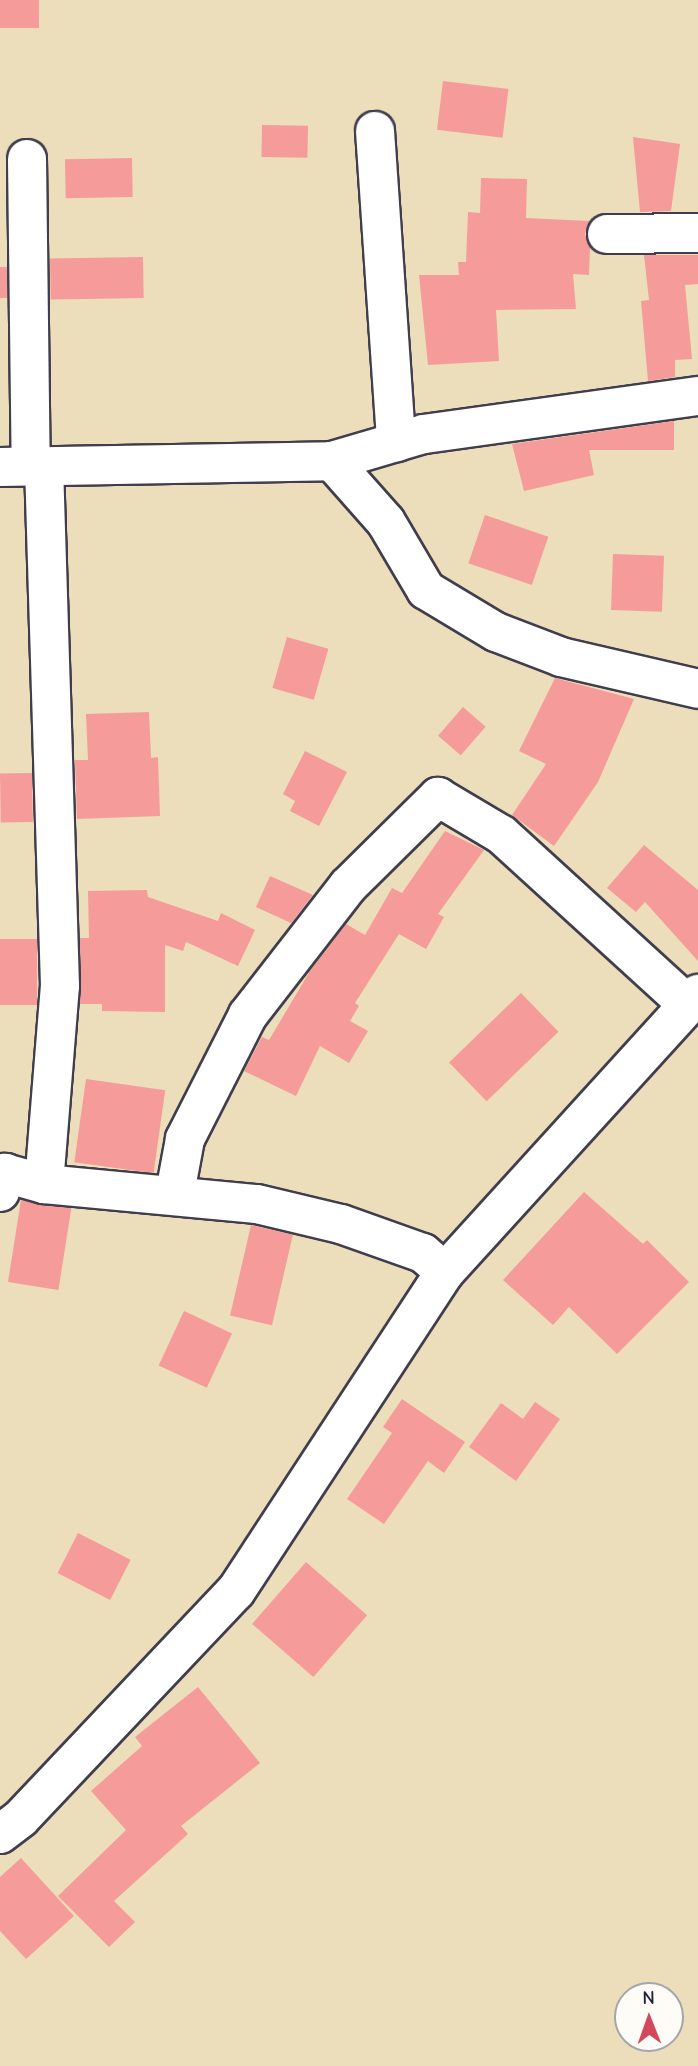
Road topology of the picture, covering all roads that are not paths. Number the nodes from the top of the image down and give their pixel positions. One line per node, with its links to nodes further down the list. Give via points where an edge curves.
1 (375, 131): 6 (street)
2 (27, 159): 8 (street)
3 (698, 233): 4 (street)
4 (607, 234)
5 (698, 396): 6 (street)
6 (396, 442): 7 (street)
7 (332, 461): 8 (street); 9 (street, via 386,522 426,590 496,632 561,657)
8 (25, 466): 12 (street, via 60,986)
9 (698, 689)
10 (693, 999): 13 (street, via 502,835 438,797 348,886 248,1015 185,1139); 14 (street)
11 (2, 1179): 12 (street)
12 (44, 1184): 13 (street)
13 (175, 1193): 14 (street, via 257,1204 341,1224 423,1253)
14 (445, 1272): 15 (street, via 236,1591 21,1818)
15 (0, 1834)

